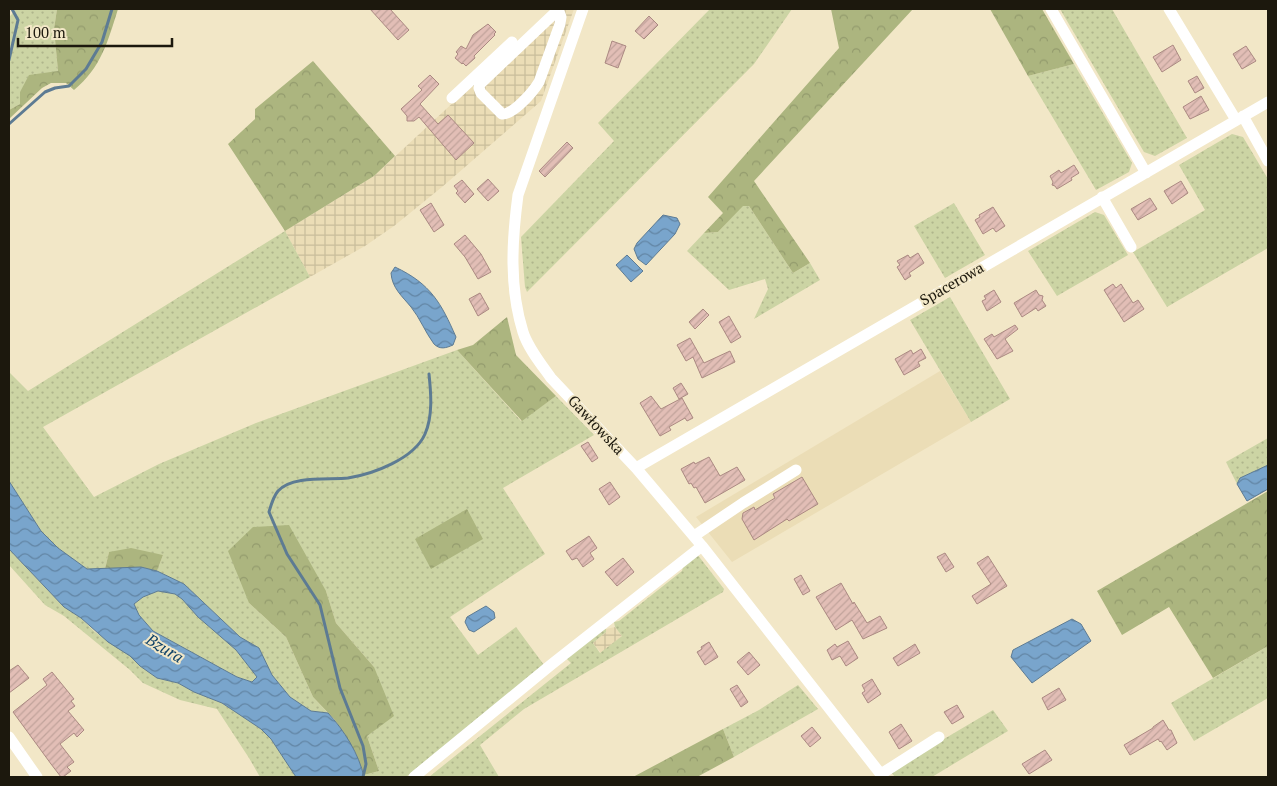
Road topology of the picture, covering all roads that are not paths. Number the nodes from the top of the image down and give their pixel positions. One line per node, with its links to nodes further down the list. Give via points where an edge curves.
1 (549, 9): 6 (street)
2 (558, 9): 2 (street, via 480,84 481,93 502,114 514,109 539,82 560,24)
3 (582, 9): 13 (street, Gawłowska, via 518,195 513,283 523,333 539,361 551,378)
4 (1051, 9): 10 (street)
5 (1170, 9): 8 (street)
6 (452, 98)
7 (1268, 102): 8 (street, Spacerowa)
8 (1240, 118): 9 (street); 10 (street, Spacerowa)
9 (1268, 161)
10 (1146, 173): 11 (street, Spacerowa)
11 (1102, 198): 12 (street); 13 (street, Spacerowa)
12 (1131, 247)
13 (636, 468): 15 (street, Gawłowska)
14 (796, 470): 15 (street)
15 (694, 536): 16 (street, Gawłowska)
16 (702, 546): 20 (street, Gawłowska); 22 (street)
17 (9, 737): 19 (street)
18 (939, 738): 20 (street)
19 (13, 753): 21 (street)
20 (882, 775)
21 (37, 777)
22 (414, 777)

